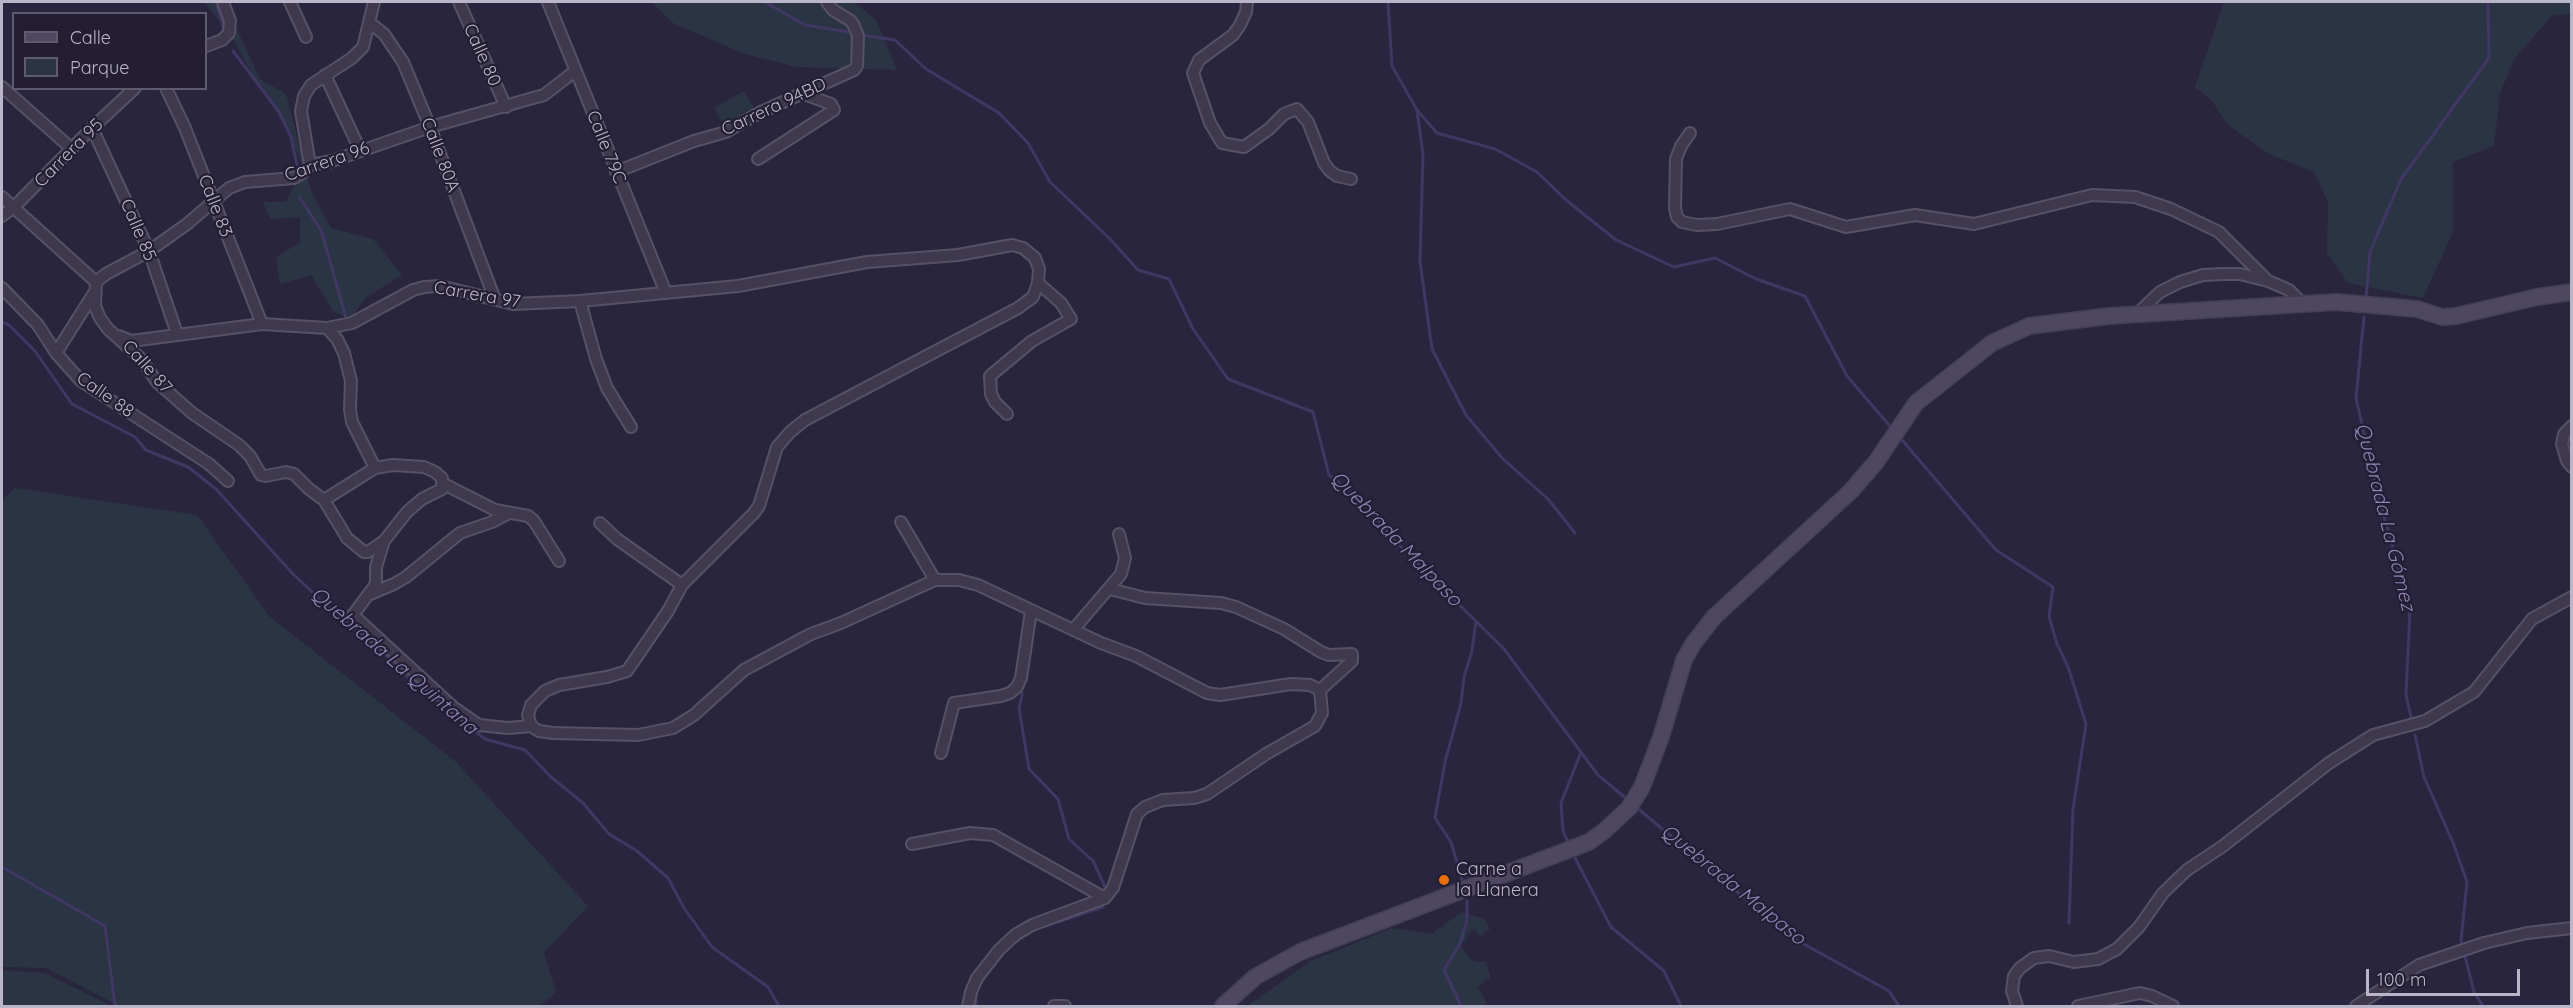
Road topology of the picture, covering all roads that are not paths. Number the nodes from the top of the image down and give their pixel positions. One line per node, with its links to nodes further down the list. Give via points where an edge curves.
1 (224, 2): 10 (street, via 229,33)
2 (290, 2): 9 (street)
3 (374, 2): 8 (street)
4 (459, 2): 17 (street, Calle 80)
5 (548, 2): 11 (street, Calle 79C)
6 (827, 2): 16 (street, Carrera 94BD, via 854,26 858,36 857,66)
7 (1247, 2): 26 (street, via 1233,35 1195,67 1194,81 1210,123 1222,143 1244,147 1284,114 1296,109 1308,122 1323,163 1337,176)
8 (370, 23): 12 (street, via 358,53); 18 (street, Calle 80A, via 384,34 403,62)
9 (306, 37)
10 (207, 46)
11 (575, 71): 17 (street, Carrera 96, via 544,95); 25 (street, Calle 79C)
12 (325, 75): 22 (street); 24 (street, via 311,84 302,104)
13 (2, 87): 21 (street)
14 (133, 90): 19 (street, Carrera 95)
15 (167, 90): 28 (street, Calle 83)
16 (801, 93): 23 (street, via 831,104 834,110); 25 (street, Carrera 94BD, via 726,132)
17 (506, 107): 18 (street, Carrera 96)
18 (430, 127): 22 (street, Carrera 96); 38 (street, Calle 80A)
19 (92, 128): 21 (street, Carrera 95); 31 (street, Calle 85)
20 (1690, 133): 32 (street, via 1676,159 1675,208 1682,222 1718,224 1790,209 1846,228 1915,215 1974,224 2092,195 2135,198 2171,209 2219,232)
21 (72, 149): 29 (street, Carrera 95)
22 (360, 150): 24 (street, Carrera 96)
23 (758, 159)
24 (310, 165): 28 (street, Carrera 96, via 294,178 245,182 229,188)
25 (616, 172): 37 (street, Calle 79C)
26 (1351, 178)
27 (2, 196): 29 (street)
28 (213, 202): 31 (street, Carrera 96); 42 (street, Calle 83)
29 (14, 207): 30 (street, Carrera 95); 34 (street)
30 (2, 216)
31 (149, 251): 34 (street, Carrera 96, via 106,274); 44 (street, Calle 85)
32 (2268, 281): 40 (street, via 2289,290); 41 (street, via 2240,274 2197,277 2160,292)
33 (1038, 283): 37 (street, Carrera 97, via 1035,258 1012,245 957,255 867,262 738,286); 47 (street, via 1061,303 1071,320 1032,341 992,372 991,394); 62 (street, via 1034,297 1018,308 805,420 790,432 777,447 759,506)
34 (95, 287): 45 (street, Calle 87, via 95,306 100,318); 46 (street, Carrera 96)
35 (2, 288): 46 (street, Calle 88, via 38,325)
36 (2571, 292): 40 (main road, via 2456,316 2336,302)
37 (666, 293): 39 (street, Carrera 97)
38 (494, 297): 39 (street, Carrera 97, via 513,304); 43 (street, Carrera 97, via 440,286 424,287 352,323)
39 (580, 301): 49 (street, via 607,387)
40 (2302, 303): 41 (main road)
41 (2137, 314): 77 (main road, via 2029,326 1992,343 1916,403 1851,491 1731,599 1693,644 1675,684 1653,761 1632,803 1589,842 1279,962)
42 (262, 324): 43 (street, Carrera 97); 44 (street, Carrera 97)
43 (327, 328): 51 (street, via 344,353 351,381 352,422)
44 (177, 334): 45 (street, Carrera 97, via 131,341)
45 (119, 336): 54 (street, Calle 87, via 157,382 250,456 261,475 290,472)
46 (56, 353): 52 (street, Calle 88, via 69,370 96,392)
47 (1007, 414)
48 (2571, 426): 50 (street, via 2562,444)
49 (631, 427)
50 (2571, 467)
51 (375, 468): 53 (street, via 424,467 435,472); 54 (street)
52 (228, 481)
53 (444, 484): 55 (street); 59 (street, via 407,512)
54 (324, 500): 59 (street, via 347,538 364,552)
55 (507, 514): 60 (street, via 523,514 534,521); 64 (street, via 460,533 400,580)
56 (901, 522): 61 (street)
57 (600, 523): 62 (street)
58 (1119, 534): 63 (street, via 1124,567)
59 (384, 541): 64 (street, via 377,561 376,584)
60 (559, 561)
61 (935, 580): 66 (street, via 978,585); 69 (street, via 811,634 744,670 694,716 674,728 638,735 575,735 539,731)
62 (682, 585): 69 (street, via 627,671 545,691 531,705)
63 (1110, 590): 67 (street); 68 (street, via 1145,598 1221,603 1284,629 1321,652 1352,654 1352,661)
64 (368, 595): 69 (street, via 354,616 453,707 486,728)
65 (2571, 597): 78 (street, via 2532,619 2474,692 2425,722 2373,735 2329,763 2187,870 2117,949 2098,959 2074,962 2049,956 2034,958 2020,968 2014,976 2012,992)
66 (1031, 611): 67 (street); 70 (street, via 1017,687 1001,696 954,703)
67 (1073, 630): 68 (street, via 1136,656 1207,693 1220,695 1291,684)
68 (1320, 690): 72 (street, via 1322,713 1315,726 1207,794 1163,800 1137,814 1113,888)
69 (531, 726)
70 (941, 753)
71 (912, 844): 72 (street, via 970,833 993,835)
72 (1105, 898): 74 (street, via 1015,935 977,978)
73 (2571, 928): 81 (street, via 2506,938 2419,965)
74 (968, 1006)
75 (1054, 1006): 76 (street)
76 (1065, 1006)
77 (1223, 1006)
78 (2017, 1006)
79 (2078, 1006): 80 (street, via 2140,993)
80 (2173, 1006)
81 (2356, 1006)

